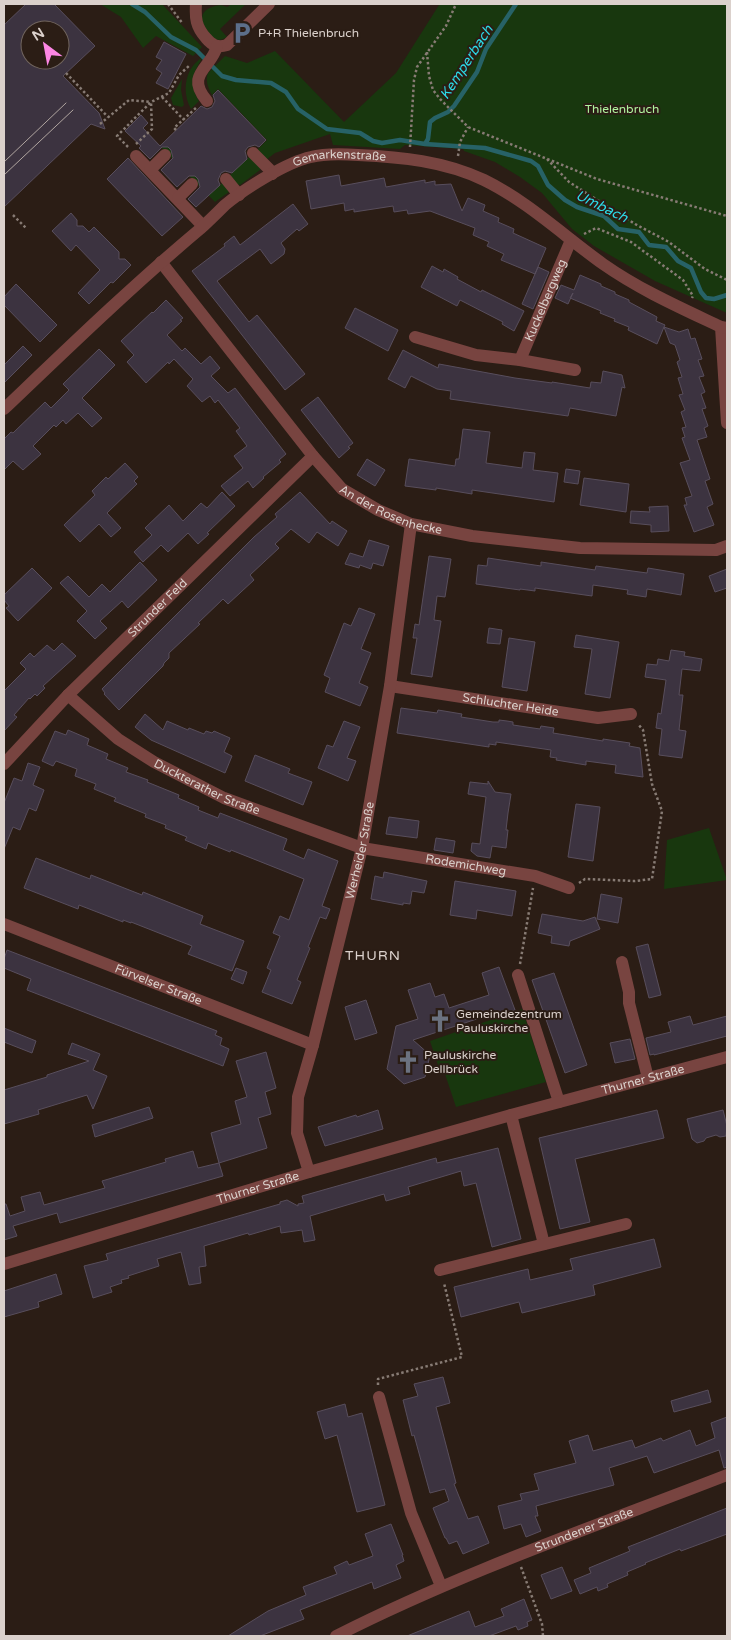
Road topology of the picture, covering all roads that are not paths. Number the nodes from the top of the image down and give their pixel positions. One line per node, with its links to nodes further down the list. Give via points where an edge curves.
1 (196, 4): 3 (street, via 198,30)
2 (269, 4): 3 (street, via 227,45)
3 (217, 46): 4 (street, via 200,72 199,84)
4 (207, 101)
5 (253, 153): 9 (street)
6 (165, 155): 8 (street)
7 (136, 156): 8 (street)
8 (150, 170): 13 (street)
9 (272, 174): 12 (street, Gemarkenstraße); 15 (street, Gemarkenstraße, via 312,156 334,154 432,162 484,180 527,206)
10 (226, 179): 12 (street)
11 (192, 184): 13 (street)
12 (239, 195): 14 (street, Gemarkenstraße)
13 (178, 198): 14 (street)
14 (203, 226): 16 (street, Gemarkenstraße)
15 (571, 240): 17 (street, Gemarkenstraße, via 606,266 660,298); 19 (street, Kuckelbergweg)
16 (160, 262): 21 (street, Gemarkenstraße); 23 (street, An der Rosenhecke)
17 (724, 328): 22 (street)
18 (415, 337): 19 (street, via 476,355)
19 (520, 360): 20 (street)
20 (575, 370)
21 (4, 409)
22 (727, 423)
23 (313, 456): 24 (street, An der Rosenhecke, via 342,489); 27 (street, Strunder Feld)
24 (410, 524): 25 (street, An der Rosenhecke, via 472,536 580,548 716,550); 26 (street, Werheider Straße)
25 (727, 546)
26 (390, 686): 28 (street, Schluchter Heide, via 598,718); 30 (street, Werheider Straße)
27 (68, 695): 29 (street, Strunder Feld); 30 (street, Duckterather Straße, via 118,739 154,762 224,798)
28 (631, 714)
29 (4, 764)
30 (362, 848): 31 (street, Rodemichweg, via 535,876); 35 (street, Werheider Straße)
31 (569, 888)
32 (4, 924): 35 (street, Fürvelser Straße)
33 (622, 962): 37 (street)
34 (518, 975): 38 (street)
35 (313, 1045): 40 (street, Werheider Straße, via 298,1097 297,1133)
36 (727, 1057): 37 (street, Thurner Straße)
37 (648, 1078): 38 (street, Thurner Straße)
38 (559, 1102): 39 (street, Thurner Straße)
39 (511, 1115): 40 (street, Thurner Straße); 42 (street)
40 (309, 1172): 43 (street, Thurner Straße)
41 (626, 1224): 42 (street)
42 (544, 1244): 44 (street)
43 (4, 1264)
44 (440, 1270)
45 (379, 1397): 47 (street, via 411,1513)
46 (727, 1475): 47 (street, Strundener Straße)
47 (441, 1586): 48 (street, Strundener Straße)
48 (336, 1636)

